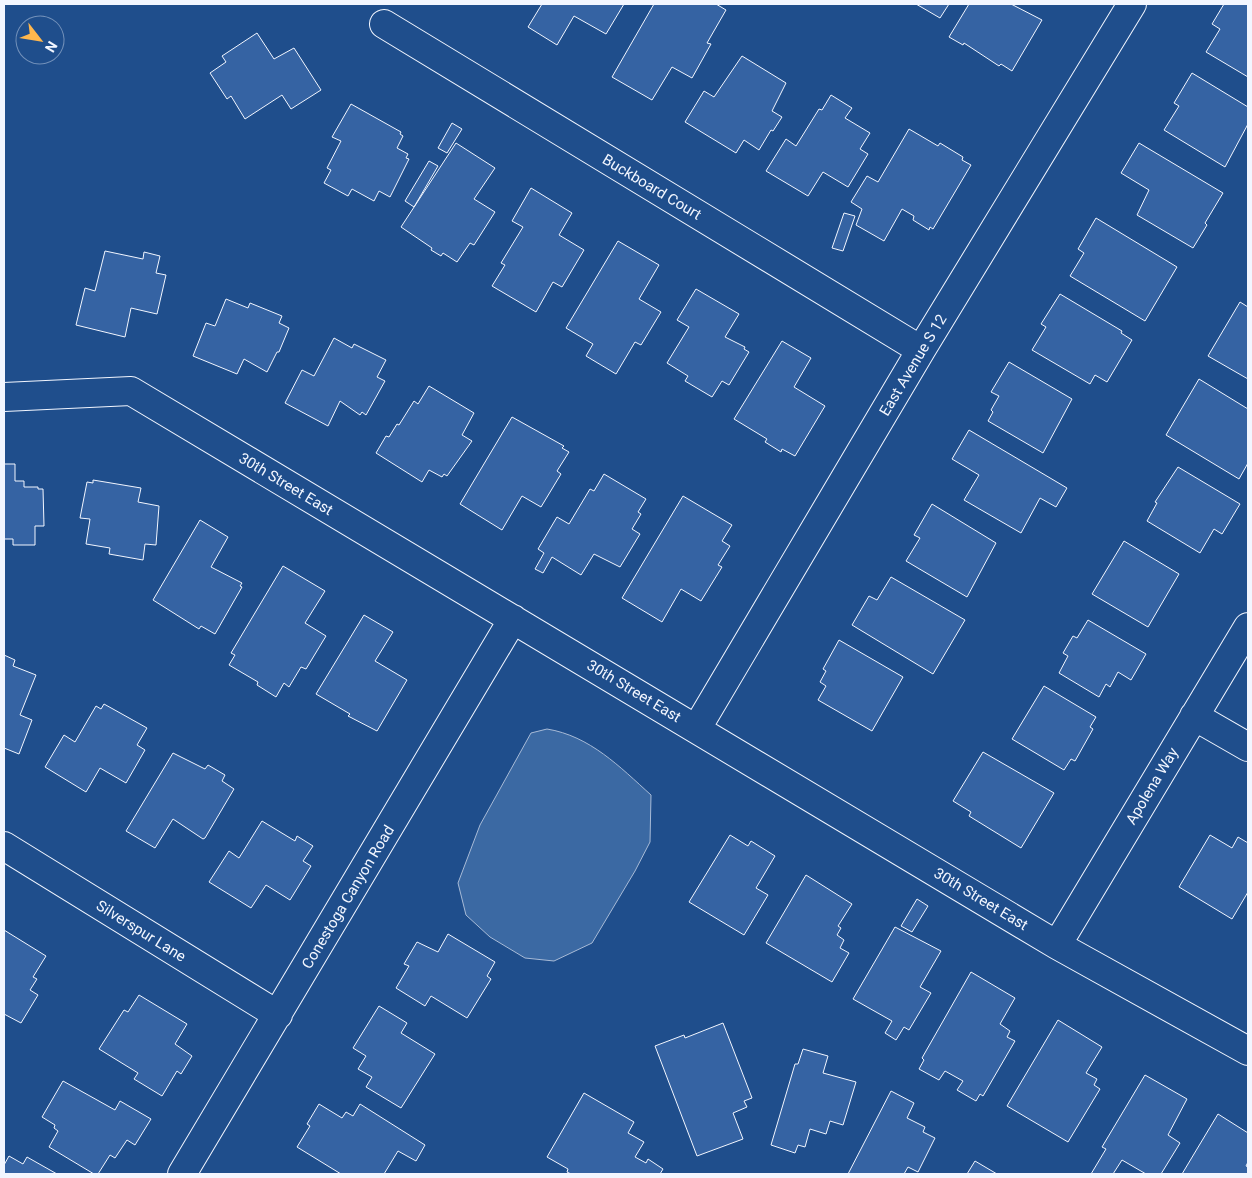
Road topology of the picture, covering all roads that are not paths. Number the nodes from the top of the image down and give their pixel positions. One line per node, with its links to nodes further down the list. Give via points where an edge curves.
1 (1132, 4): 3 (street, East Avenue S 12)
2 (384, 24): 3 (street, Buckboard Court)
3 (921, 350): 8 (street, East Avenue S 12)
4 (4, 397): 5 (street, 30th Street East, via 131,391)
5 (513, 619): 8 (street, 30th Street East); 12 (street, Conestoga Canyon Road)
6 (1248, 627): 7 (street, Apolena Way)
7 (1194, 716): 9 (street); 11 (street, Apolena Way)
8 (697, 728): 11 (street, 30th Street East)
9 (1248, 747)
10 (4, 846): 12 (street, Silverspur Lane)
11 (1057, 945): 13 (street, 30th Street East)
12 (278, 1015): 14 (street, Conestoga Canyon Road)
13 (1248, 1051)
14 (182, 1174)

